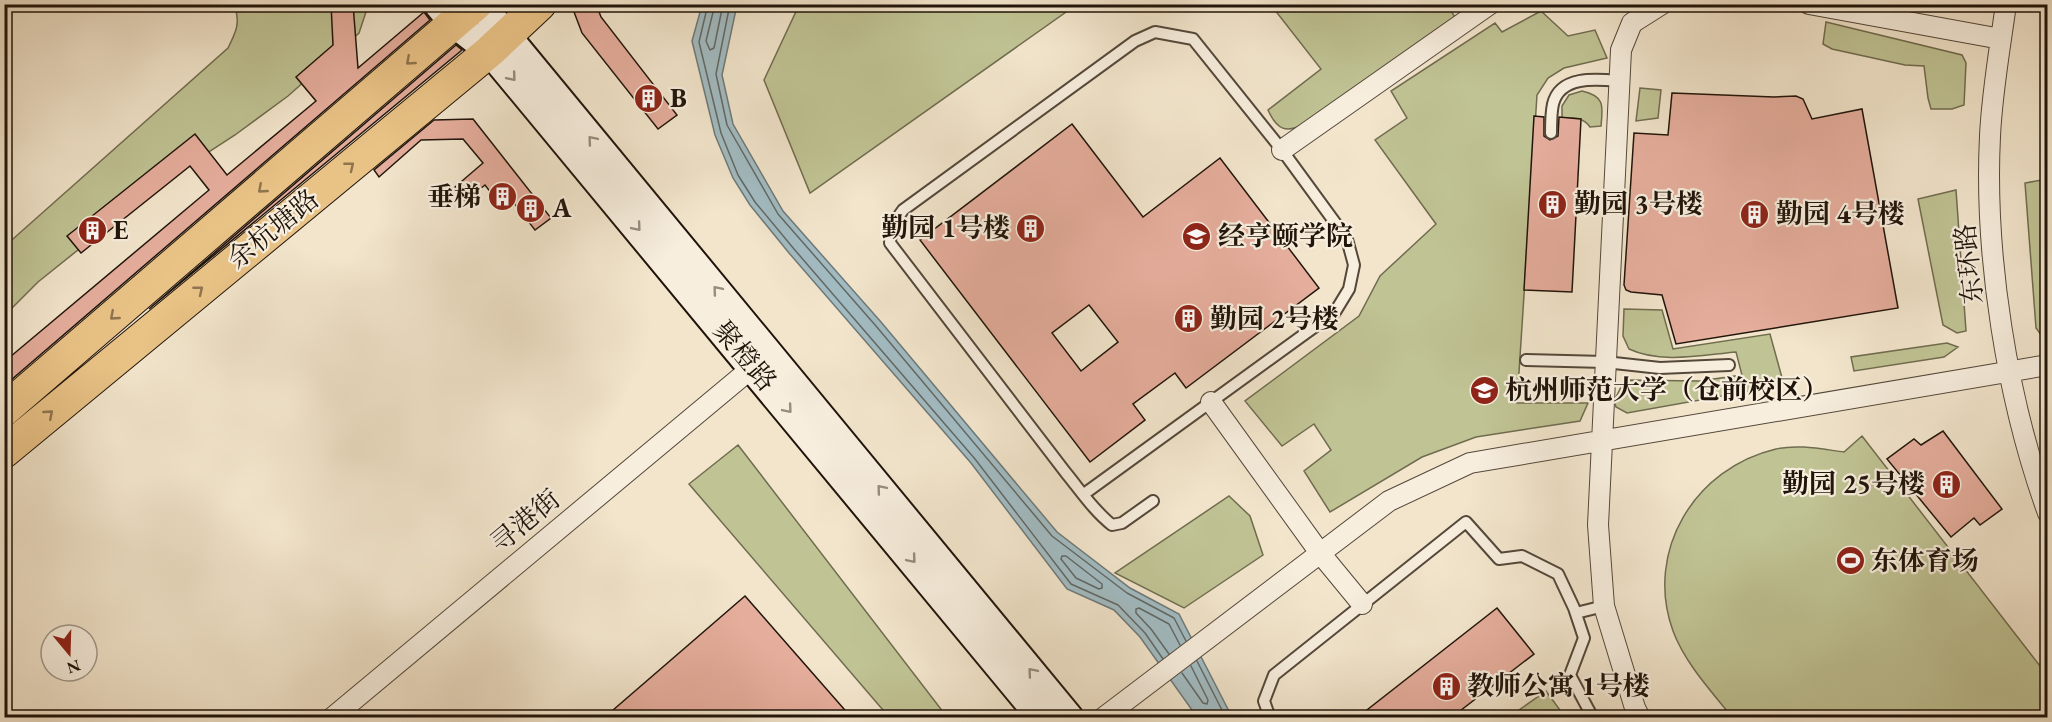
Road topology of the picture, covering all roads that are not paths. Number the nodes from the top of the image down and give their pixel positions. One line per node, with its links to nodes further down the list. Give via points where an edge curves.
1 (540, 4): 8 (main road, 余杭塘路)
2 (1490, 4): 11 (street)
3 (1662, 4): 9 (street, via 1632,23 1621,50)
4 (1809, 4): 7 (street)
5 (2006, 4): 7 (street, 东环路)
6 (462, 9): 8 (street, 聚橙路); 19 (main road, 余杭塘路, one-way to 19)
7 (2001, 39): 17 (street, 东环路, via 1989,172 1992,257)
8 (498, 44): 16 (street, 聚橙路, one-way to 16); 21 (main road, 余杭塘路, one-way to 8); 31 (street, 聚橙路, one-way to 8)
9 (1619, 81): 10 (lane, via 1588,79 1561,91 1553,102); 13 (street)
10 (1551, 133)
11 (1282, 150): 18 (lane, via 1347,239 1354,265 1349,289 1335,312); 22 (lane, via 1193,39 1155,32 1134,41 903,210 891,227 890,243)
12 (1526, 360): 13 (lane)
13 (1605, 362): 14 (lane, via 1660,368); 20 (street)
14 (1728, 365)
15 (2048, 365): 17 (street)
16 (753, 367): 29 (street, 寻港街); 30 (street, 聚橙路, one-way to 30)
17 (2010, 372): 20 (street); 24 (street, 东环路, via 2031,467)
18 (1211, 402): 22 (lane); 25 (street)
19 (4, 410)
20 (1602, 440): 25 (street, via 1470,463 1389,501); 27 (street, via 1598,525)
21 (4, 453)
22 (1083, 494): 23 (lane, via 1113,525)
23 (1153, 501)
24 (2048, 513)
25 (1320, 553): 26 (street); 32 (street)
26 (1362, 604): 28 (lane, via 1466,522 1499,559 1522,556 1558,574); 33 (lane, via 1274,675 1264,701)
27 (1604, 606): 28 (lane); 35 (street)
28 (1576, 614): 34 (lane, via 1584,638 1570,675)
29 (332, 717)
30 (1042, 717)
31 (1069, 717)
32 (1103, 717)
33 (1270, 717)
34 (1593, 717)
35 (1640, 717)

